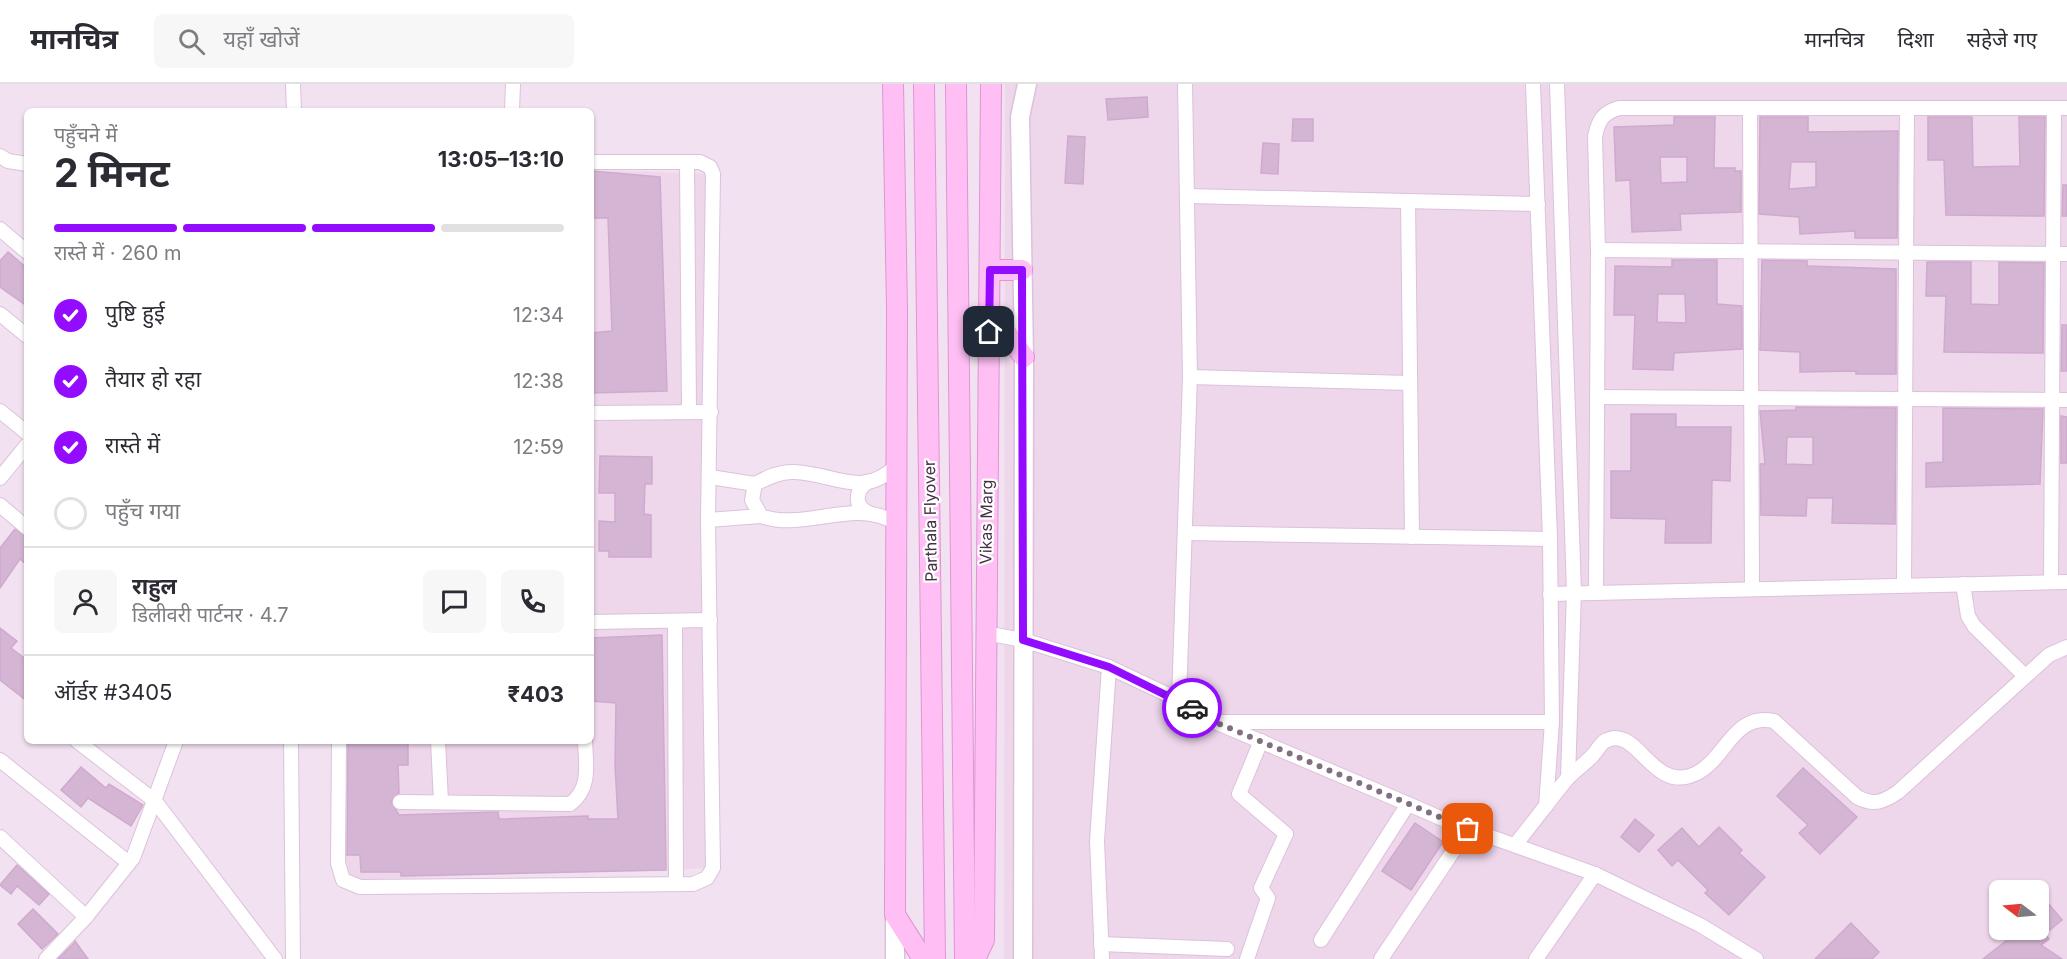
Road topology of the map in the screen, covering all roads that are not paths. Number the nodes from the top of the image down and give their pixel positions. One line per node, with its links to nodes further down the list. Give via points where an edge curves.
1 (294, 84): 11 (street)
2 (513, 84): 12 (street)
3 (893, 84): 48 (main road)
4 (924, 84): 105 (main road, Parthala Flyover)
5 (956, 84): 106 (main road, Parthala Flyover)
6 (991, 84): 29 (main road, Vikas Marg)
7 (1027, 84): 30 (street, via 1020,117)
8 (1185, 84): 20 (street)
9 (1533, 84): 22 (street)
10 (1557, 84): 67 (street)
11 (294, 108)
12 (512, 108)
13 (1750, 108): 14 (street); 25 (street, via 1606,111 1598,120 1595,135); 26 (street)
14 (1908, 108): 15 (street); 27 (street)
15 (2060, 108): 28 (street)
16 (0, 156): 19 (street)
17 (594, 162): 18 (street)
18 (687, 162): 43 (street); 44 (street, via 704,164 712,174)
19 (24, 164)
20 (1188, 196): 21 (street); 35 (street)
21 (1408, 201): 22 (street); 36 (street)
22 (1538, 204): 60 (street)
23 (0, 229): 24 (street)
24 (24, 249)
25 (1598, 250): 26 (street); 37 (street)
26 (1751, 251): 27 (street); 38 (street)
27 (1906, 253): 28 (street); 39 (street)
28 (2060, 254): 40 (street)
29 (990, 270): 30 (main road); 31 (main road, Vikas Marg)
30 (1022, 270): 34 (street)
31 (989, 309): 34 (main road); 72 (main road, Vikas Marg)
32 (0, 314): 33 (street)
33 (24, 334)
34 (1024, 357): 73 (street)
35 (1190, 377): 36 (street); 58 (street)
36 (1410, 383): 59 (street)
37 (1598, 397): 38 (street); 66 (street)
38 (1751, 398): 39 (street); 65 (street)
39 (1905, 399): 40 (street); 64 (street)
40 (2052, 400): 41 (street); 61 (street)
41 (2067, 400)
42 (0, 411): 46 (street)
43 (689, 411): 44 (street); 45 (street)
44 (711, 412): 49 (street)
45 (594, 413)
46 (24, 431)
47 (24, 449): 50 (street)
48 (896, 466): 51 (street); 55 (main road)
49 (710, 477): 52 (street); 56 (street)
50 (0, 478)
51 (872, 482): 52 (street, via 858,484 794,472 772,475); 55 (street, via 885,486 888,494); 55 (street, via 859,492 858,502 862,510)
52 (755, 484): 54 (street, via 752,500)
53 (0, 505): 57 (street)
54 (761, 516): 55 (street, via 794,522 858,511); 56 (street)
55 (882, 517): 100 (main road)
56 (708, 520): 70 (street)
57 (24, 525)
58 (1185, 533): 59 (street); 77 (street)
59 (1412, 537): 60 (street)
60 (1550, 539): 68 (street)
61 (2051, 582): 62 (street); 63 (street)
62 (2067, 582)
63 (1963, 584): 64 (street); 76 (street, via 1968,616 1974,626)
64 (1904, 585): 65 (street)
65 (1752, 588): 66 (street)
66 (1596, 591): 67 (street)
67 (1574, 592): 68 (street); 88 (street)
68 (1550, 594): 79 (street)
69 (675, 621): 70 (street); 71 (street); 99 (street)
70 (710, 621): 99 (street, via 713,868 707,878 693,884)
71 (594, 622)
72 (985, 633): 73 (street); 106 (main road, Vikas Marg, via 984,940)
73 (1023, 640): 75 (street); 111 (street)
74 (2067, 647): 76 (street, via 2049,655)
75 (1109, 667): 77 (street); 103 (street, via 1097,841)
76 (2025, 676): 88 (street, via 1883,802 1870,804 1857,797 1774,721 1760,718 1747,723 1698,773 1682,779 1668,777 1630,742 1616,739 1605,741)
77 (1179, 700): 78 (street)
78 (1215, 722): 79 (street); 80 (street)
79 (1552, 722): 93 (street)
80 (1261, 741): 92 (street); 113 (street, via 1239,794 1286,834 1261,888 1268,898)
81 (81, 744): 89 (street)
82 (175, 744): 89 (street)
83 (291, 744): 109 (street)
84 (339, 744): 99 (street, via 338,862 343,880 360,887)
85 (438, 744): 91 (street)
86 (585, 744): 91 (street, via 586,783 580,797 570,804)
87 (0, 760): 97 (street)
88 (1568, 778): 93 (street)
89 (155, 801): 97 (street); 108 (street)
90 (400, 802): 91 (street)
91 (441, 802)
92 (1408, 804): 94 (street); 102 (street)
93 (1546, 806): 96 (street)
94 (1468, 829): 96 (street); 114 (street)
95 (0, 837): 101 (street)
96 (1515, 845): 98 (street)
97 (129, 863): 101 (street)
98 (1595, 874): 115 (street); 116 (street, via 1700,925)
99 (676, 884)
100 (895, 915): 105 (main road); 110 (street)
101 (86, 916): 107 (street)
102 (1322, 940)
103 (1101, 944): 104 (street); 112 (street)
104 (1227, 949)
105 (931, 954)
106 (968, 956)
107 (46, 959)
108 (275, 959)
109 (293, 959)
110 (895, 959)
111 (1023, 959)
112 (1102, 959)
113 (1247, 959)
114 (1381, 959)
115 (1536, 959)
116 (1756, 959)

